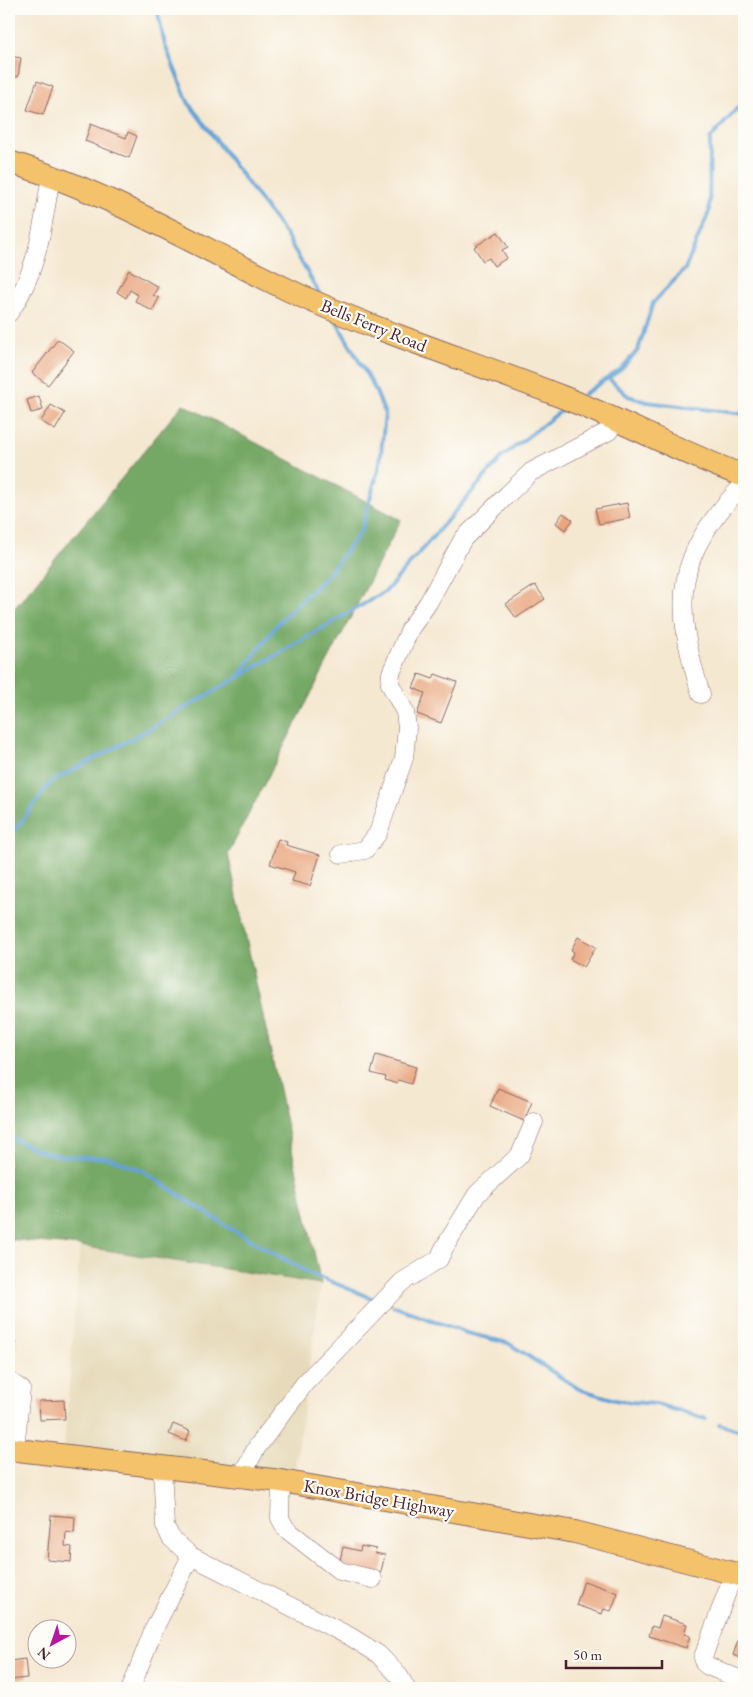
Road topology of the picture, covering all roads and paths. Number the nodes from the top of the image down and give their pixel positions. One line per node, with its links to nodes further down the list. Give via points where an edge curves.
1 (9, 162): 2 (main road, Bells Ferry Road)
2 (51, 176): 3 (street, via 40,244 22,296); 4 (main road, Bells Ferry Road, via 145,218 302,296)
3 (9, 313)
4 (616, 419): 5 (main road, Bells Ferry Road); 8 (street, via 609,431 531,472 463,539 410,629 391,673 390,684 405,712 407,728 404,758 378,833 365,850)
5 (744, 476)
6 (744, 484): 7 (street, via 707,528 687,567 682,597 683,624)
7 (701, 694)
8 (341, 854)
9 (534, 1122): 13 (street, via 520,1155 478,1194 439,1259 402,1282 305,1383 257,1447)
10 (9, 1382): 11 (street, via 21,1389)
11 (12, 1450): 12 (main road, Knox Bridge Highway)
12 (162, 1467): 13 (main road, Knox Bridge Highway); 15 (street, via 165,1526 171,1538)
13 (242, 1476): 14 (main road, Knox Bridge Highway)
14 (281, 1481): 16 (main road, Knox Bridge Highway, via 575,1532); 17 (street, via 280,1518 286,1529 340,1571)
15 (191, 1556): 19 (street, via 153,1631); 20 (street, via 351,1637 378,1654)
16 (739, 1575): 18 (street, via 703,1656 708,1666)
17 (373, 1579)
18 (744, 1681)
19 (131, 1688)
20 (406, 1688)

